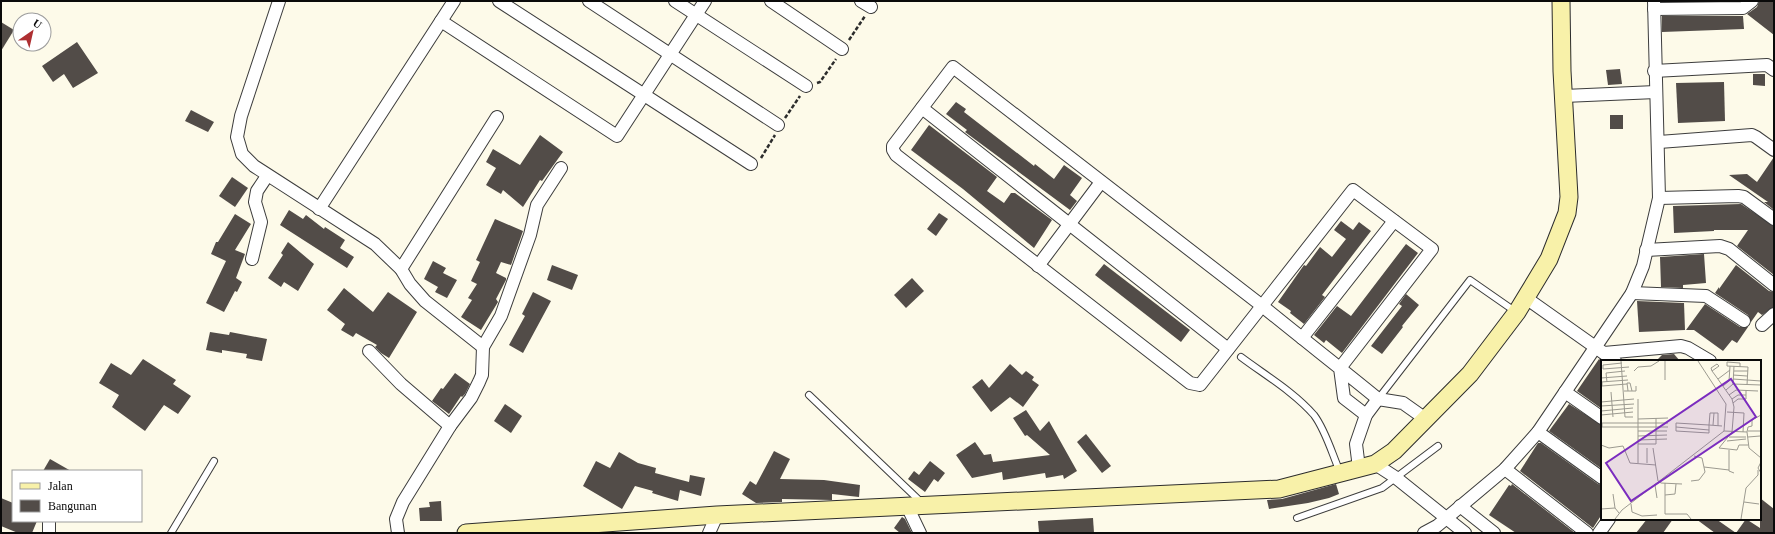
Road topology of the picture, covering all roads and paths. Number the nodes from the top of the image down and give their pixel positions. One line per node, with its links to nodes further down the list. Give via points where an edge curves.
1 (279, 1): 29 (street, via 241,116 237,138 242,154)
2 (454, 1): 12 (street)
3 (499, 1): 20 (street)
4 (589, 1): 14 (street)
5 (675, 1): 11 (street)
6 (705, 1): 11 (street)
7 (770, 1): 13 (street)
8 (1561, 1): 21 (street)
9 (1752, 1): 10 (street, via 1743,8)
10 (1654, 5): 17 (street)
11 (696, 15): 14 (street); 18 (street)
12 (441, 20): 20 (street, via 617,136); 32 (street)
13 (842, 49)
14 (670, 54): 20 (street); 24 (street)
15 (1774, 55): 16 (street)
16 (1770, 68): 17 (street)
17 (1654, 71): 19 (street)
18 (806, 86)
19 (1656, 92): 21 (street); 25 (street)
20 (644, 95): 27 (street)
21 (1564, 96): 42 (street, via 1567,213 1549,259)
22 (922, 108): 30 (street, via 953,67); 35 (street); 38 (street, via 893,146 896,155)
23 (497, 117): 39 (street)
24 (778, 124)
25 (1659, 142): 26 (street, via 1752,135); 31 (street)
26 (1774, 150)
27 (751, 164)
28 (561, 168): 49 (street, via 537,205 530,235 501,316)
29 (267, 176): 32 (street); 37 (street, via 257,191 255,202 260,222)
30 (1102, 182): 35 (street); 43 (street)
31 (1659, 198): 33 (street, via 1744,197); 36 (street)
32 (319, 209): 39 (street, via 375,244)
33 (1774, 219)
34 (1394, 220): 43 (street, via 1353,190); 48 (street); 56 (street, via 1432,250)
35 (1068, 225): 38 (street); 50 (street)
36 (1646, 250): 40 (street, via 1720,246 1729,250); 41 (street, via 1643,266)
37 (252, 259)
38 (1038, 266): 50 (street, via 1190,383 1200,385)
39 (401, 269): 49 (street, via 425,301)
40 (1774, 285)
41 (1632, 293): 46 (street, via 1706,296); 51 (street)
42 (1526, 298): 44 (street); 51 (street)
43 (1261, 305): 48 (street); 50 (street)
44 (1517, 312): 59 (lane, via 1470,280); 62 (street, via 1470,374)
45 (1774, 314): 47 (street)
46 (1744, 320)
47 (1762, 325)
48 (1302, 338): 56 (street)
49 (483, 347): 63 (street, via 482,375 470,398)
50 (1228, 349)
51 (1600, 350): 54 (street); 55 (street, via 1680,346); 57 (street)
52 (369, 351): 63 (street, via 401,384)
53 (1241, 357): 69 (lane, via 1294,397 1314,416 1322,428)
54 (1614, 360)
55 (1708, 360)
56 (1340, 368): 59 (street); 60 (street, via 1344,398)
57 (1565, 392): 61 (street); 64 (street)
58 (809, 396): 72 (lane)
59 (1378, 399): 60 (street); 62 (street, via 1403,403)
60 (1366, 415): 67 (street, via 1356,444)
61 (1601, 417)
62 (1427, 420): 67 (street, via 1394,451)
63 (450, 426): 80 (street, via 403,502 396,519)
64 (1538, 432): 68 (street); 71 (street)
65 (1438, 446): 70 (lane)
66 (214, 461): 79 (lane)
67 (1367, 466): 69 (street); 70 (street)
68 (1505, 469): 74 (street); 88 (street)
69 (1340, 473): 72 (street, via 1279,489)
70 (1395, 477): 76 (lane, via 1382,488); 78 (street)
71 (1601, 477)
72 (925, 505): 73 (street)
73 (907, 506): 75 (street); 83 (street)
74 (1460, 506): 78 (street); 87 (street)
75 (717, 515): 81 (street); 82 (street)
76 (1297, 518)
77 (1608, 520): 89 (street)
78 (1442, 522): 84 (street); 85 (street); 86 (street)
79 (170, 533)
80 (398, 533)
81 (466, 533)
82 (709, 533)
83 (920, 533)
84 (1424, 533)
85 (1448, 533)
86 (1465, 533)
87 (1494, 533)
88 (1587, 533)
89 (1599, 533)

